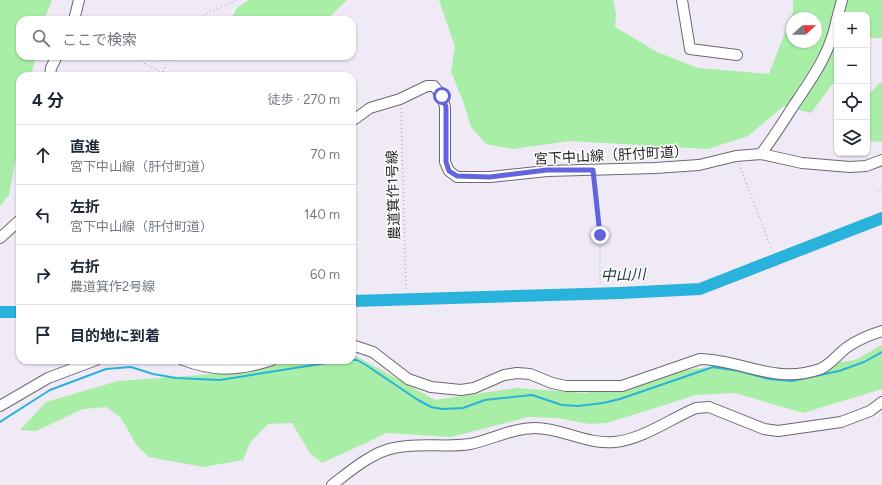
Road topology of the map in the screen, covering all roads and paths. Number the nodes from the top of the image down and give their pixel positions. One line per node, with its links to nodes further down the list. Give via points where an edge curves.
1 (79, 0): 6 (street)
2 (237, 0): 7 (path)
3 (682, 0): 9 (street, via 690,49)
4 (842, 0): 5 (street)
5 (839, 12)
6 (75, 16)
7 (201, 16)
8 (834, 36): 18 (street, via 820,66)
9 (737, 55)
10 (55, 60): 13 (street)
11 (138, 60): 14 (path)
12 (168, 60): 15 (path)
13 (50, 72)
14 (161, 72)
15 (163, 72)
16 (400, 99): 17 (street, 宮下中山線（肝付町道）, via 370,108); 21 (street, 宮下中山線（肝付町道）, via 427,86 434,86 442,96 446,107 446,162 449,171 457,176 490,177 547,170); 28 (path, 農道箕作1号線)
17 (356, 119)
18 (761, 154): 19 (street, 宮下中山線（肝付町道）); 20 (street, 宮下中山線（肝付町道）, via 802,163 850,167 866,166)
19 (736, 156): 21 (street, 宮下中山線（肝付町道）, via 700,164); 26 (path)
20 (882, 160)
21 (593, 170): 27 (path, via 600,235)
22 (882, 191): 23 (path)
23 (878, 192)
24 (16, 224): 25 (street)
25 (0, 238)
26 (772, 248)
27 (600, 284)
28 (406, 290)
29 (882, 331): 30 (street, via 864,337 846,348 822,368 805,373 769,374 712,359 700,359 622,386 595,387 566,386 530,374 517,373 504,375 474,388 461,390 431,387 408,379 373,352)
30 (356, 346)
31 (85, 364): 35 (street, via 48,378)
32 (196, 364): 33 (street, via 212,369 240,368)
33 (256, 364)
34 (882, 402): 36 (street, via 870,411 841,422 778,431 764,429 709,407 703,407 649,431 614,442 602,442 549,429 534,428 470,444 393,448 364,461)
35 (0, 406)
36 (332, 485)

